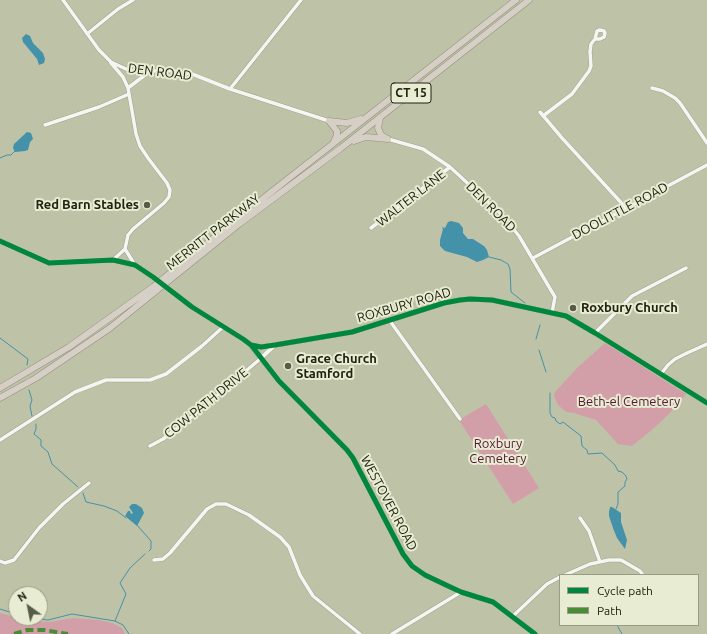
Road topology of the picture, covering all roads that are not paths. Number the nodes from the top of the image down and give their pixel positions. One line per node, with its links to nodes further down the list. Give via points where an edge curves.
1 (64, 0): 6 (street, DEN ROAD)
2 (133, 0): 6 (street)
3 (516, 0): 14 (highway, MERRITT PARKWAY / CT 15)
4 (529, 0): 15 (highway, MERRITT PARKWAY / CT 15)
5 (299, 1): 12 (street)
6 (87, 34): 8 (street, DEN ROAD)
7 (595, 39): 24 (street, via 590,49 589,71 572,94 542,114)
8 (111, 62): 9 (street, DEN ROAD, via 135,72); 10 (street)
9 (148, 72): 10 (street); 12 (street, DEN ROAD, via 160,70 192,74)
10 (128, 88): 13 (street)
11 (652, 88): 20 (street, via 663,91 680,103)
12 (230, 89): 16 (street, DEN ROAD)
13 (129, 94): 17 (street); 27 (street, via 140,146 170,190 169,197 164,203 128,235)
14 (370, 115): 16 (highway, via 347,124); 19 (highway, MERRITT PARKWAY / CT 15)
15 (380, 117): 18 (highway, via 379,132); 21 (highway, MERRITT PARKWAY / CT 15)
16 (329, 121): 19 (highway, via 336,130)
17 (44, 125)
18 (388, 139): 21 (highway, via 366,137); 23 (street, DEN ROAD, via 423,149)
19 (334, 143): 41 (highway, MERRITT PARKWAY / CT 15, via 153,287 69,347)
20 (707, 143)
21 (341, 148): 42 (highway, MERRITT PARKWAY / CT 15, via 239,224 110,328 36,378)
22 (707, 165): 24 (street, DOOLITTLE ROAD)
23 (450, 167): 25 (street, WALTER LANE); 28 (street, DEN ROAD, via 502,215)
24 (626, 208): 28 (street, DOOLITTLE ROAD)
25 (371, 228)
26 (0, 241): 29 (street, via 49,264)
27 (125, 249): 29 (street); 30 (street)
28 (533, 258): 32 (street, DEN ROAD, via 555,296)
29 (113, 260): 30 (street)
30 (135, 265): 34 (street, bridge)
31 (686, 268): 35 (street, via 632,296)
32 (552, 313): 33 (street, ROXBURY ROAD, via 492,300 470,299 444,303); 35 (street, ROXBURY ROAD, via 566,316)
33 (390, 321): 38 (street, ROXBURY ROAD, via 352,332); 44 (street)
34 (223, 328): 37 (street); 45 (street, via 166,374 150,380 106,380 75,392)
35 (595, 333): 40 (street, ROXBURY ROAD)
36 (707, 344): 40 (street, via 675,359)
37 (251, 345): 38 (street, ROXBURY ROAD); 39 (street, WESTOVER ROAD)
38 (275, 345): 39 (street)
39 (260, 358): 46 (street, COW PATH DRIVE, via 187,421); 55 (street, WESTOVER ROAD, via 353,458 403,554 412,566)
40 (661, 374): 43 (street, ROXBURY ROAD)
41 (0, 388)
42 (0, 398)
43 (707, 404)
44 (460, 419)
45 (0, 440)
46 (150, 446)
47 (89, 483): 50 (street, via 42,525 14,560 5,563)
48 (580, 518): 51 (street, via 589,531)
49 (154, 560): 57 (street, via 163,559 170,554 207,509 216,504 226,504 249,515 280,537 289,547 300,575 313,596)
50 (0, 561)
51 (600, 562): 52 (street); 53 (street, via 620,560)
52 (567, 574)
53 (642, 574)
54 (559, 578): 56 (street, via 547,584)
55 (461, 592): 56 (street, WESTOVER ROAD, via 493,602); 58 (street)
56 (513, 616): 59 (street, WESTOVER ROAD)
57 (360, 634)
58 (392, 634)
59 (535, 634)

